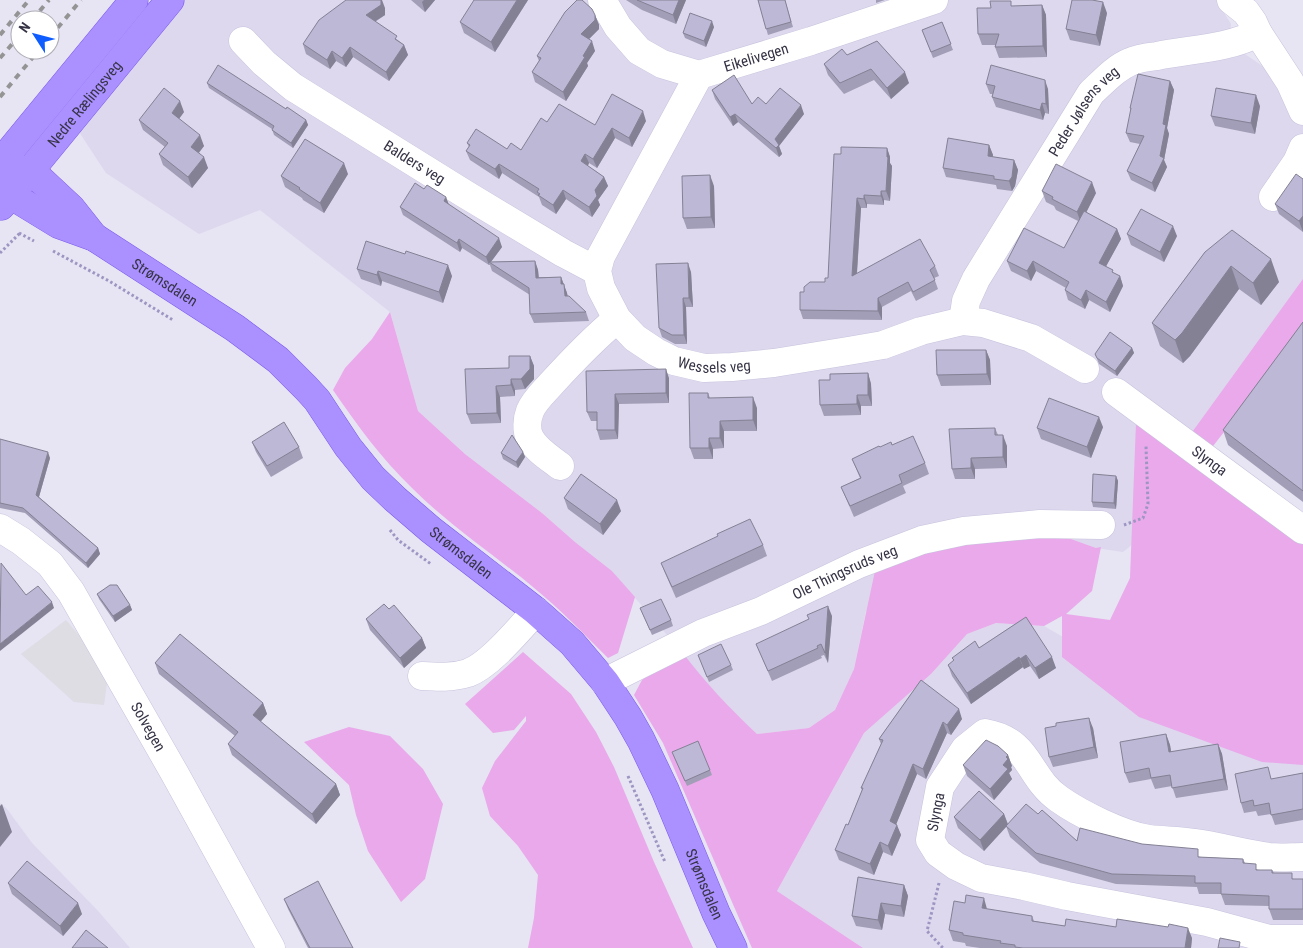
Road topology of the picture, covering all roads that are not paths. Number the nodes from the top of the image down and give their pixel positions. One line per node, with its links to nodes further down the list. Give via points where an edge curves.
1 (134, 0): 11 (main road, Nedre Rælingsveg)
2 (170, 0): 12 (main road, Nedre Rælingsveg)
3 (602, 0): 8 (street, via 618,27 639,52 662,64)
4 (934, 0): 8 (street, Eikelivegen)
5 (1231, 0): 6 (street, via 1246,12)
6 (1258, 33): 9 (street, via 1290,82); 18 (street, Peder Jølsens veg, via 1227,45 1130,62 1110,75 1082,107 976,279 966,301)
7 (244, 41): 16 (street, Balders veg, via 293,87)
8 (700, 75): 16 (street, via 609,238)
9 (1303, 111)
10 (1303, 148): 13 (street)
11 (0, 166): 12 (main road, Strømsdalen); 14 (main road)
12 (30, 172): 14 (main road, Nedre Rælingsveg); 15 (main road, Strømsdalen, via 71,208)
13 (1273, 198)
14 (6, 200): 15 (main road, Strømsdalen)
15 (94, 237): 25 (main road, Strømsdalen, via 235,328 278,360 317,400 373,478 438,535)
16 (597, 271): 17 (street, Wessels veg, via 601,288)
17 (617, 320): 18 (street, Wessels veg, via 656,352 674,361 704,368 774,363 857,349); 21 (street, via 571,362 530,411 529,437 538,449)
18 (963, 321): 19 (street, Wessels veg, via 983,323 1031,338)
19 (1085, 369)
20 (1116, 392): 24 (street, Slynga)
21 (560, 466)
22 (1101, 525): 27 (street, Ole Thingsruds veg, via 1011,526 922,540 859,564 762,611 704,633)
23 (0, 528): 30 (street, Solvegen, via 50,564 71,592)
24 (1303, 530)
25 (536, 611): 26 (street, via 497,652 469,672 441,677); 27 (main road, Strømsdalen, via 572,643)
26 (422, 676)
27 (605, 682): 31 (main road, Strømsdalen, via 653,764)
28 (1303, 857): 29 (street, Slynga, via 1270,857 1147,838 1114,828 1058,799 1045,787 1016,746 985,734 965,749 940,787 930,840 938,853 981,878 1207,922 1269,939)
29 (1303, 939)
30 (271, 948)
31 (733, 948)

